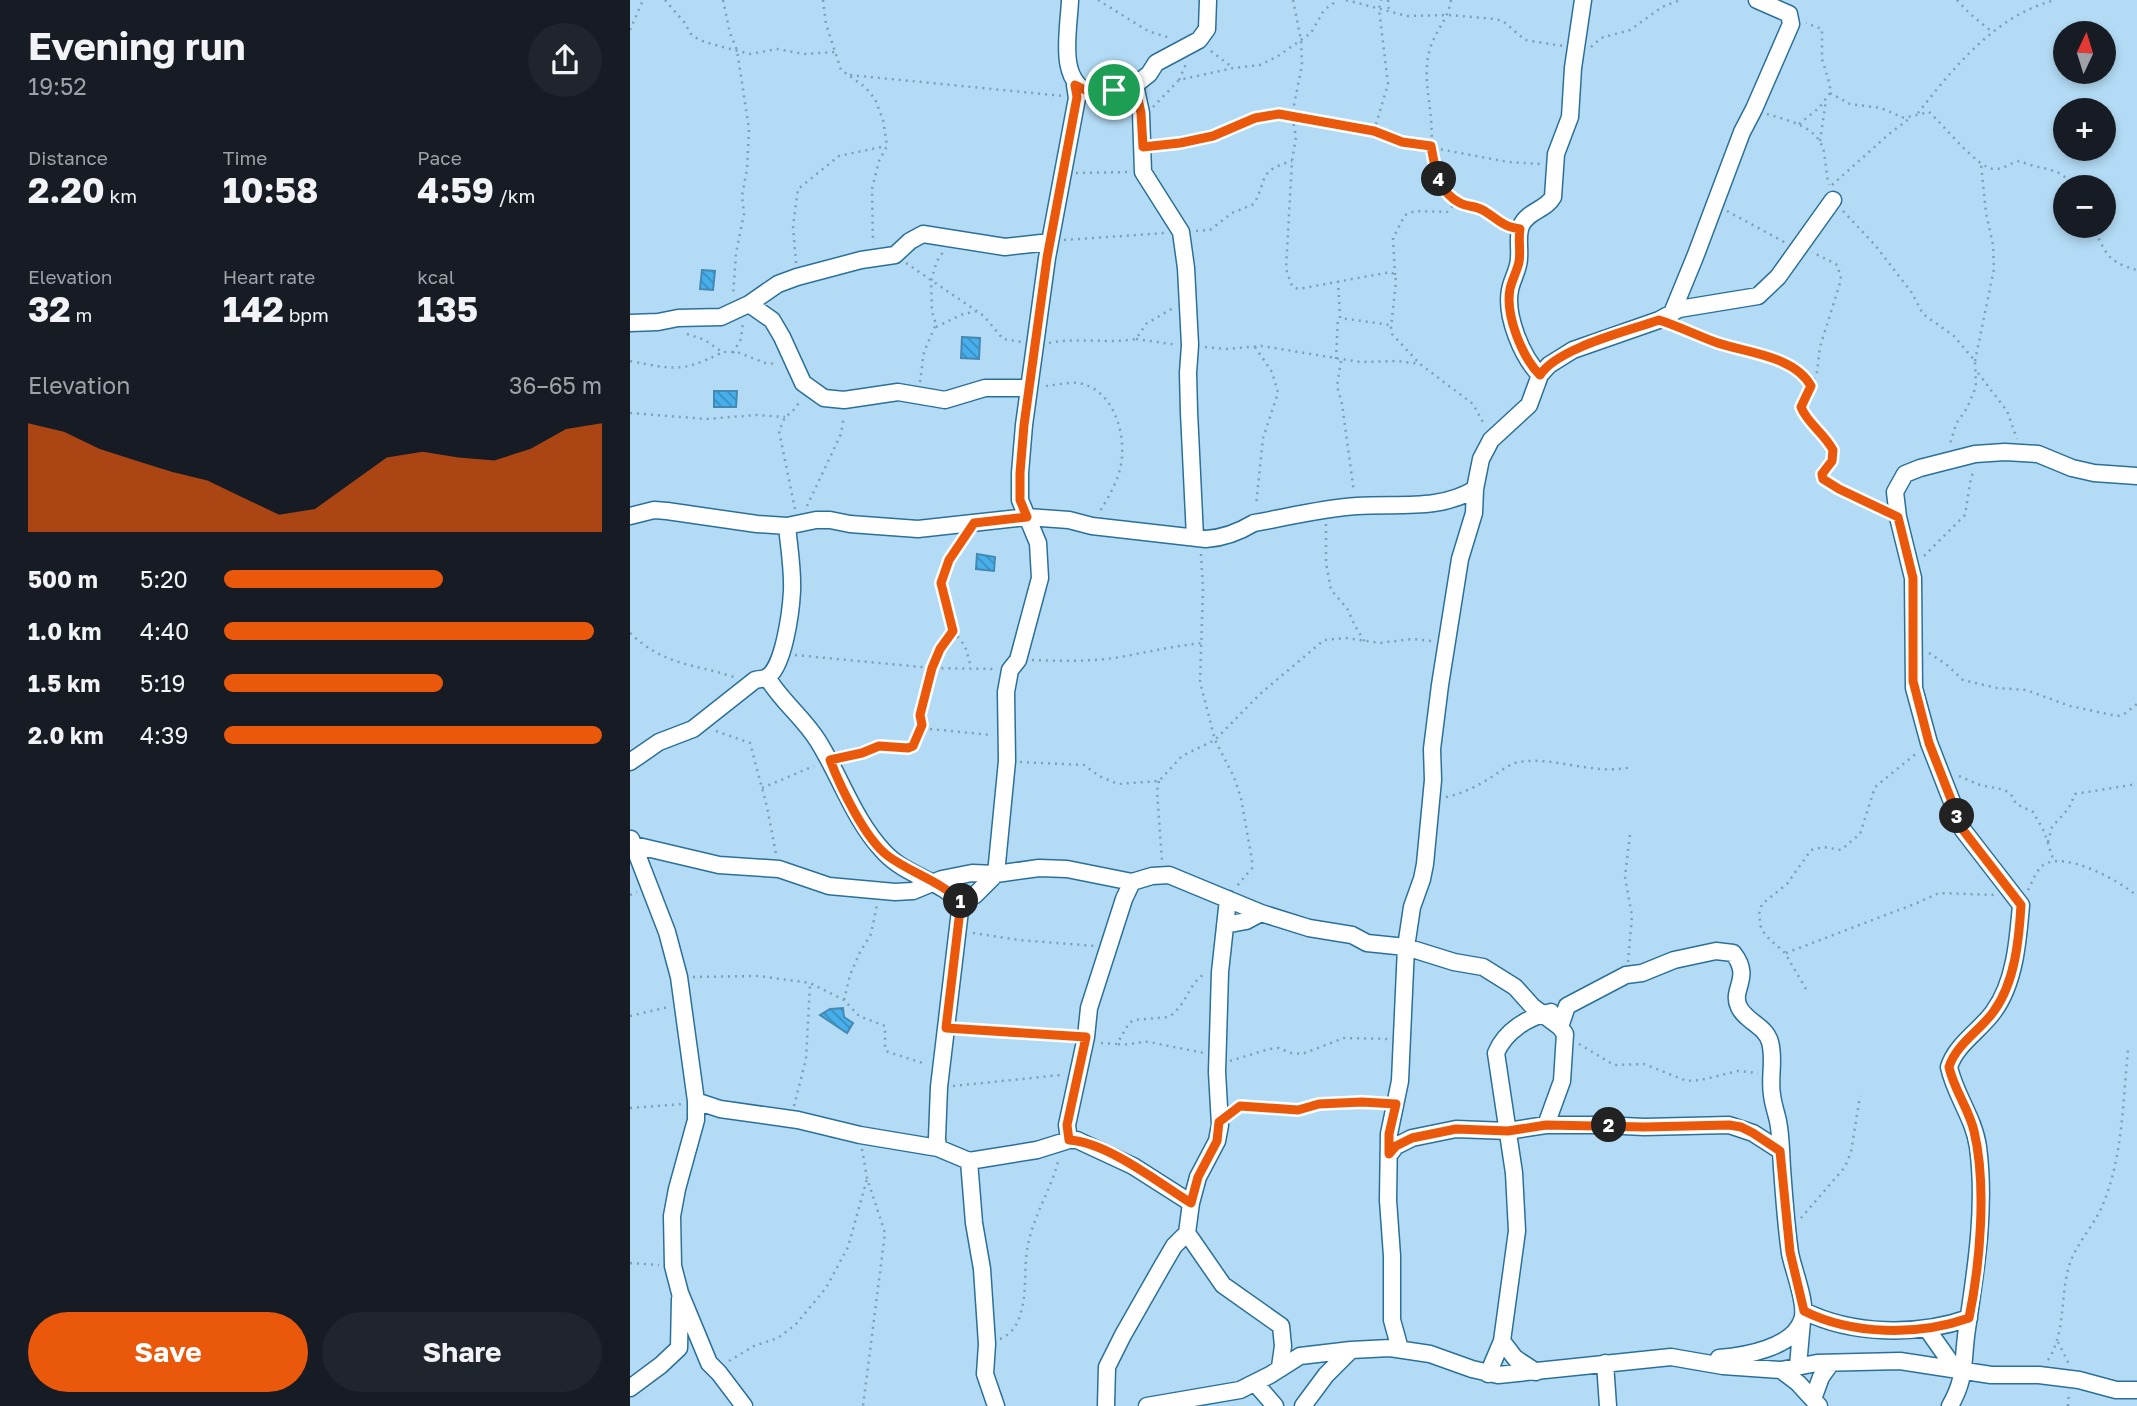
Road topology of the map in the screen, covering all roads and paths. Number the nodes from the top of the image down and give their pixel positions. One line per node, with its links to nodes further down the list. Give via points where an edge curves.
1 (643, 0): 23 (path)
2 (665, 0): 28 (path, via 699,40)
3 (723, 0): 28 (path)
4 (823, 0): 29 (path)
5 (1070, 0): 34 (street, via 1068,63)
6 (1098, 0): 26 (path, via 1148,31)
7 (1208, 0): 26 (street, via 1207,29)
8 (1293, 0): 25 (path)
9 (1338, 0): 25 (path)
10 (1346, 0): 19 (path)
11 (1381, 0): 19 (path)
12 (1388, 0): 20 (path)
13 (1451, 0): 21 (path)
14 (1583, 0): 27 (street)
15 (1680, 0): 31 (path, via 1630,30 1601,38)
16 (1757, 0): 22 (street)
17 (1957, 0): 24 (path)
18 (2055, 0): 24 (path, via 2001,23)
19 (1379, 9): 20 (path); 43 (path, via 1388,84)
20 (1389, 12): 21 (path)
21 (1448, 15): 27 (path, via 1503,21 1525,40); 46 (path, via 1429,51 1426,80)
22 (1790, 15): 35 (path, via 1822,29 1822,59); 37 (street, via 1791,24)
23 (630, 30)
24 (1992, 32): 39 (path)
25 (1301, 40): 30 (path, via 1260,65); 38 (path, via 1302,65)
26 (1200, 46): 30 (path); 33 (street, via 1156,63)
27 (1577, 48): 31 (street)
28 (737, 50): 29 (path, via 750,54 778,49 804,54); 73 (path, via 749,129)
29 (835, 52): 32 (path)
30 (1233, 68): 41 (path, via 1179,80)
31 (1573, 68): 49 (street, via 1570,117)
32 (847, 74): 34 (path); 45 (path, via 875,99)
33 (1135, 85): 34 (street, via 1093,94); 41 (street)
34 (1076, 91): 52 (street)
35 (1830, 93): 36 (path); 40 (path, via 1850,104)
36 (1826, 99): 42 (path); 44 (path)
37 (1754, 109): 42 (path); 56 (street)
38 (1292, 115): 43 (path); 47 (path, via 1255,118 1213,136); 48 (path, via 1296,136)
39 (1916, 116): 40 (path); 50 (path, via 1929,112)
40 (1910, 118): 44 (path, via 1829,187)
41 (1141, 119): 47 (street)
42 (1799, 124): 44 (path)
43 (1374, 131): 46 (path, via 1402,142)
44 (1820, 141)
45 (887, 146): 64 (path, via 872,189); 67 (path, via 839,156 798,189 793,226)
46 (1431, 146): 49 (path, via 1535,166); 55 (path, via 1438,179)
47 (1143, 147): 51 (street)
48 (1292, 161): 58 (path, via 1274,167 1262,179 1254,204 1232,212 1210,230); 69 (path, via 1286,269 1292,286 1298,289)
49 (1555, 162): 57 (street, via 1552,200 1530,215)
50 (1981, 164): 53 (path, via 1999,169 2020,161); 88 (path, via 1994,269)
51 (1143, 172): 52 (path); 58 (street)
52 (1064, 173): 61 (street)
53 (2063, 175)
54 (1833, 200): 62 (street); 88 (path, via 1875,244 1923,314 1954,336)
55 (1457, 201): 57 (path, via 1484,210 1504,226); 66 (path, via 1447,212 1405,215 1393,238)
56 (1715, 205): 62 (path, via 1777,240); 75 (street)
57 (1520, 229): 93 (street, via 1510,307 1517,337)
58 (1181, 232): 61 (path); 70 (street)
59 (953, 238): 61 (street, via 1005,247); 63 (street, via 923,234); 68 (path, via 937,261)
60 (2098, 238): 65 (path, via 2115,263)
61 (1050, 242): 81 (street)
62 (1800, 247): 75 (street, via 1758,296); 95 (path, via 1830,259 1841,276)
63 (895, 254): 64 (street); 68 (path)
64 (873, 258): 67 (street)
65 (2137, 270)
66 (1395, 275): 69 (path, via 1386,272); 77 (path)
67 (797, 277): 71 (street, via 778,284)
68 (931, 281): 72 (path); 78 (path)
69 (1338, 281): 74 (path)
70 (1188, 300): 80 (path, via 1146,324); 82 (street)
71 (752, 306): 73 (street); 85 (path); 94 (street, via 775,325)
72 (978, 311): 78 (path); 81 (path, via 1003,339)
73 (732, 312): 76 (street)
74 (1338, 316): 77 (path); 86 (path)
75 (1666, 316): 93 (street, via 1573,350); 95 (path, via 1717,342 1783,362)
76 (630, 323)
77 (1391, 325): 91 (path, via 1396,340)
78 (936, 328): 97 (path, via 921,366)
79 (682, 332): 84 (path)
80 (1136, 339): 81 (path); 82 (path)
81 (1036, 342): 96 (street)
82 (1190, 345): 83 (path); 116 (street)
83 (1255, 347): 86 (path); 114 (path, via 1272,372 1278,393 1263,438)
84 (722, 352): 85 (path); 89 (path, via 678,369)
85 (733, 352): 90 (path)
86 (1336, 359): 87 (path)
87 (1341, 360): 91 (path); 107 (path, via 1337,386)
88 (1975, 361): 92 (path)
89 (630, 362)
90 (778, 364)
91 (1420, 364): 101 (path, via 1473,404)
92 (1976, 371): 102 (path, via 2007,411 2017,434); 104 (path, via 1976,387 1956,424)
93 (1540, 375): 101 (street, via 1529,405)
94 (803, 383): 98 (street, via 824,398); 100 (path, via 800,403)
95 (1811, 386): 111 (path, via 1801,407 1833,450 1823,479)
96 (1028, 388): 97 (street, via 985,388 945,400); 110 (street, via 1020,473 1020,500); 115 (path, via 1082,384 1109,402 1121,435 1122,458 1114,488)
97 (918, 397): 98 (street, via 893,392)
98 (844, 400): 112 (path, via 841,434)
99 (630, 413): 100 (path, via 706,419)
100 (785, 417): 112 (path, via 779,431 780,447 791,484)
101 (1491, 440): 106 (street, via 1481,459)
102 (2013, 452): 103 (street); 105 (street, via 2038,454 2094,473)
103 (1983, 454): 104 (street); 117 (path, via 1970,477 1965,515)
104 (1946, 460): 111 (street, via 1900,479 1895,492)
105 (2137, 476)
106 (1475, 489): 107 (street, via 1438,504); 123 (street)
107 (1356, 506): 108 (street)
108 (1329, 511): 114 (street); 121 (path, via 1325,530 1331,590 1347,608)
109 (630, 516): 112 (street, via 667,511 732,522)
110 (1027, 517): 113 (street); 115 (street); 125 (street, via 1038,543 1040,578)
111 (1898, 517): 117 (street)
112 (795, 523): 113 (street, via 830,520 918,529); 124 (street, via 792,590)
113 (974, 523): 119 (path, via 949,560 941,583)
114 (1254, 523): 116 (street, via 1217,538)
115 (1092, 526): 116 (street)
116 (1195, 537): 122 (path, via 1201,556)
117 (1912, 573): 118 (street)
118 (1913, 629): 129 (path, via 1926,650 1963,680 2026,690 2116,716); 134 (street, via 1914,688)
119 (953, 631): 126 (path, via 965,646); 127 (path)
120 (630, 633): 128 (path, via 666,659 736,678)
121 (1365, 642): 123 (path, via 1412,639); 133 (path, via 1324,640)
122 (1202, 643): 125 (path, via 1119,657); 133 (path, via 1200,682)
123 (1448, 643): 143 (street, via 1432,749)
124 (781, 654): 127 (path); 128 (street, via 776,666)
125 (1014, 665): 126 (path); 132 (street, via 1006,692)
126 (971, 667): 127 (path)
127 (932, 668): 131 (path, via 920,715)
128 (761, 679): 130 (street); 135 (street, via 816,737)
129 (2137, 704)
130 (706, 721): 137 (street, via 659,742); 142 (path, via 722,734 750,743)
131 (922, 725): 132 (path); 135 (path, via 911,747 879,746)
132 (1007, 738): 136 (street)
133 (1215, 740): 140 (path, via 1182,756); 155 (path, via 1241,798 1252,860 1252,868)
134 (1929, 743): 138 (street); 163 (path, via 1875,787 1860,834 1841,850 1811,850 1787,884 1762,904 1760,928)
135 (830, 760): 142 (path); 152 (street, via 853,810 886,855)
136 (1007, 761): 140 (path, via 1084,765 1118,784); 149 (street)
137 (630, 762)
138 (1936, 763): 146 (path, via 1980,785 2005,790 2016,804 2038,818); 156 (street, via 1963,830)
139 (1632, 767): 143 (path, via 1619,770 1518,762 1474,788)
140 (1159, 781): 150 (path)
141 (2137, 784): 146 (path, via 2075,794 2052,827)
142 (762, 788): 148 (path)
143 (1432, 799): 162 (street, via 1424,871)
144 (1630, 834): 165 (path, via 1625,877 1632,916)
145 (632, 841): 148 (street, via 719,865); 166 (street)
146 (2048, 843): 147 (path)
147 (2053, 862): 154 (path, via 2066,861 2109,877); 156 (path, via 2042,866)
148 (776, 868): 153 (street, via 829,886)
149 (996, 874): 151 (street, via 1054,868); 152 (street, via 972,873); 157 (street)
150 (1161, 874): 151 (street); 155 (street)
151 (1132, 882): 161 (street)
152 (933, 883): 153 (street); 157 (street)
153 (895, 892): 169 (path, via 877,905 873,929 850,975)
154 (2137, 896)
155 (1228, 899): 158 (street); 159 (street)
156 (2017, 900): 163 (path, via 1939,893); 206 (street, via 2017,949 2001,1000 1949,1067 1978,1148 1981,1204)
157 (961, 902): 160 (street)
158 (1261, 913): 159 (street); 162 (street, via 1352,935 1367,943)
159 (1225, 925): 164 (street)
160 (959, 931): 161 (path); 174 (street)
161 (1110, 947): 177 (street, via 1089,1008)
162 (1406, 947): 172 (street, via 1483,967 1515,987); 176 (street)
163 (1785, 953): 168 (path)
164 (1221, 961): 178 (path, via 1196,979 1178,1010 1169,1017 1134,1020); 180 (street)
165 (1626, 975): 171 (street); 182 (street, via 1716,951 1733,953 1742,970 1736,998 1739,1008 1770,1040)
166 (679, 977): 167 (path, via 759,976); 170 (street)
167 (810, 983): 169 (path); 188 (path, via 806,1059)
168 (1806, 989)
169 (844, 1000): 183 (path, via 859,1016 885,1026 887,1052 913,1059)
170 (683, 1004): 173 (path); 185 (street)
171 (1567, 1006): 172 (street); 175 (street)
172 (1542, 1014): 175 (street); 191 (street, via 1511,1031 1496,1053)
173 (630, 1016)
174 (946, 1028): 177 (path); 183 (street)
175 (1562, 1030): 182 (path, via 1614,1065 1644,1064 1687,1081 1738,1071); 190 (street, via 1562,1081)
176 (1402, 1038): 180 (path, via 1344,1038 1311,1052 1295,1054 1279,1048); 186 (street)
177 (1085, 1040): 178 (path); 181 (street)
178 (1117, 1044): 180 (path, via 1149,1042)
179 (2128, 1050): 210 (path, via 2116,1157 2105,1201 2070,1262)
180 (1217, 1060): 189 (street)
181 (1077, 1074): 183 (path); 193 (street)
182 (1772, 1074): 195 (street)
183 (940, 1080): 194 (street)
184 (1860, 1096): 201 (path, via 1845,1167)
185 (696, 1101): 187 (path); 188 (street); 203 (street, via 696,1120 672,1216)
186 (1396, 1104): 189 (path, via 1319,1104 1298,1110 1240,1106); 196 (street)
187 (630, 1108)
188 (790, 1119): 192 (street)
189 (1219, 1122): 199 (street, via 1217,1141 1198,1177)
190 (1546, 1125): 191 (street); 195 (street, via 1729,1125 1753,1133)
191 (1508, 1131): 196 (street, via 1456,1129 1412,1138); 209 (street, via 1517,1231)
192 (860, 1135): 194 (street); 198 (path)
193 (1066, 1141): 197 (street); 199 (street, via 1086,1143 1133,1166); 211 (path, via 1029,1241 1021,1314 1007,1336)
194 (938, 1148): 197 (street)
195 (1780, 1151): 201 (street)
196 (1389, 1154): 207 (street)
197 (969, 1161): 211 (street)
198 (867, 1178): 216 (path, via 848,1247 809,1310 778,1338 725,1364); 234 (path, via 885,1233)
199 (1191, 1203): 200 (street)
200 (1188, 1233): 220 (street, via 1223,1285 1281,1326); 236 (street, via 1174,1246 1114,1351 1107,1367)
201 (1788, 1234): 205 (street)
202 (630, 1262): 203 (path)
203 (673, 1266): 204 (street)
204 (680, 1293): 216 (street); 229 (street, via 679,1348)
205 (1803, 1316): 208 (street, via 1849,1326); 215 (street, via 1794,1333 1777,1345 1739,1356); 219 (street)
206 (1969, 1318): 208 (street); 222 (street)
207 (1392, 1320): 212 (street); 213 (street)
208 (1927, 1329): 222 (street)
209 (1502, 1341): 223 (street, via 1515,1358); 224 (street)
210 (2058, 1342): 226 (path); 227 (path)
211 (987, 1344): 235 (street, via 985,1374)
212 (1377, 1348): 213 (street); 214 (street)
213 (1400, 1349): 224 (street, via 1445,1357)
214 (1351, 1350): 220 (street, via 1300,1356); 239 (street)
215 (1690, 1359): 217 (street); 221 (street, via 1709,1365)
216 (709, 1363): 233 (street)
217 (1605, 1363): 223 (street); 240 (street)
218 (1831, 1363): 219 (street); 222 (street, via 1900,1361); 232 (street)
219 (1798, 1366): 221 (street)
220 (1280, 1367): 228 (street)
221 (1781, 1370): 232 (street)
222 (1960, 1370): 225 (street); 231 (street)
223 (1536, 1372): 224 (street)
224 (1488, 1374)
225 (1991, 1375): 226 (street); 231 (street, via 1972,1382)
226 (2039, 1375): 227 (street)
227 (2079, 1380): 230 (street, via 2116,1390)
228 (1255, 1383): 237 (street, via 1218,1395); 238 (street)
229 (630, 1388)
230 (2137, 1390)
231 (1954, 1399)
232 (1810, 1401)
233 (744, 1406)
234 (863, 1406)
235 (996, 1406)
236 (1105, 1406)
237 (1147, 1406)
238 (1275, 1406)
239 (1303, 1406)
240 (1608, 1406)

